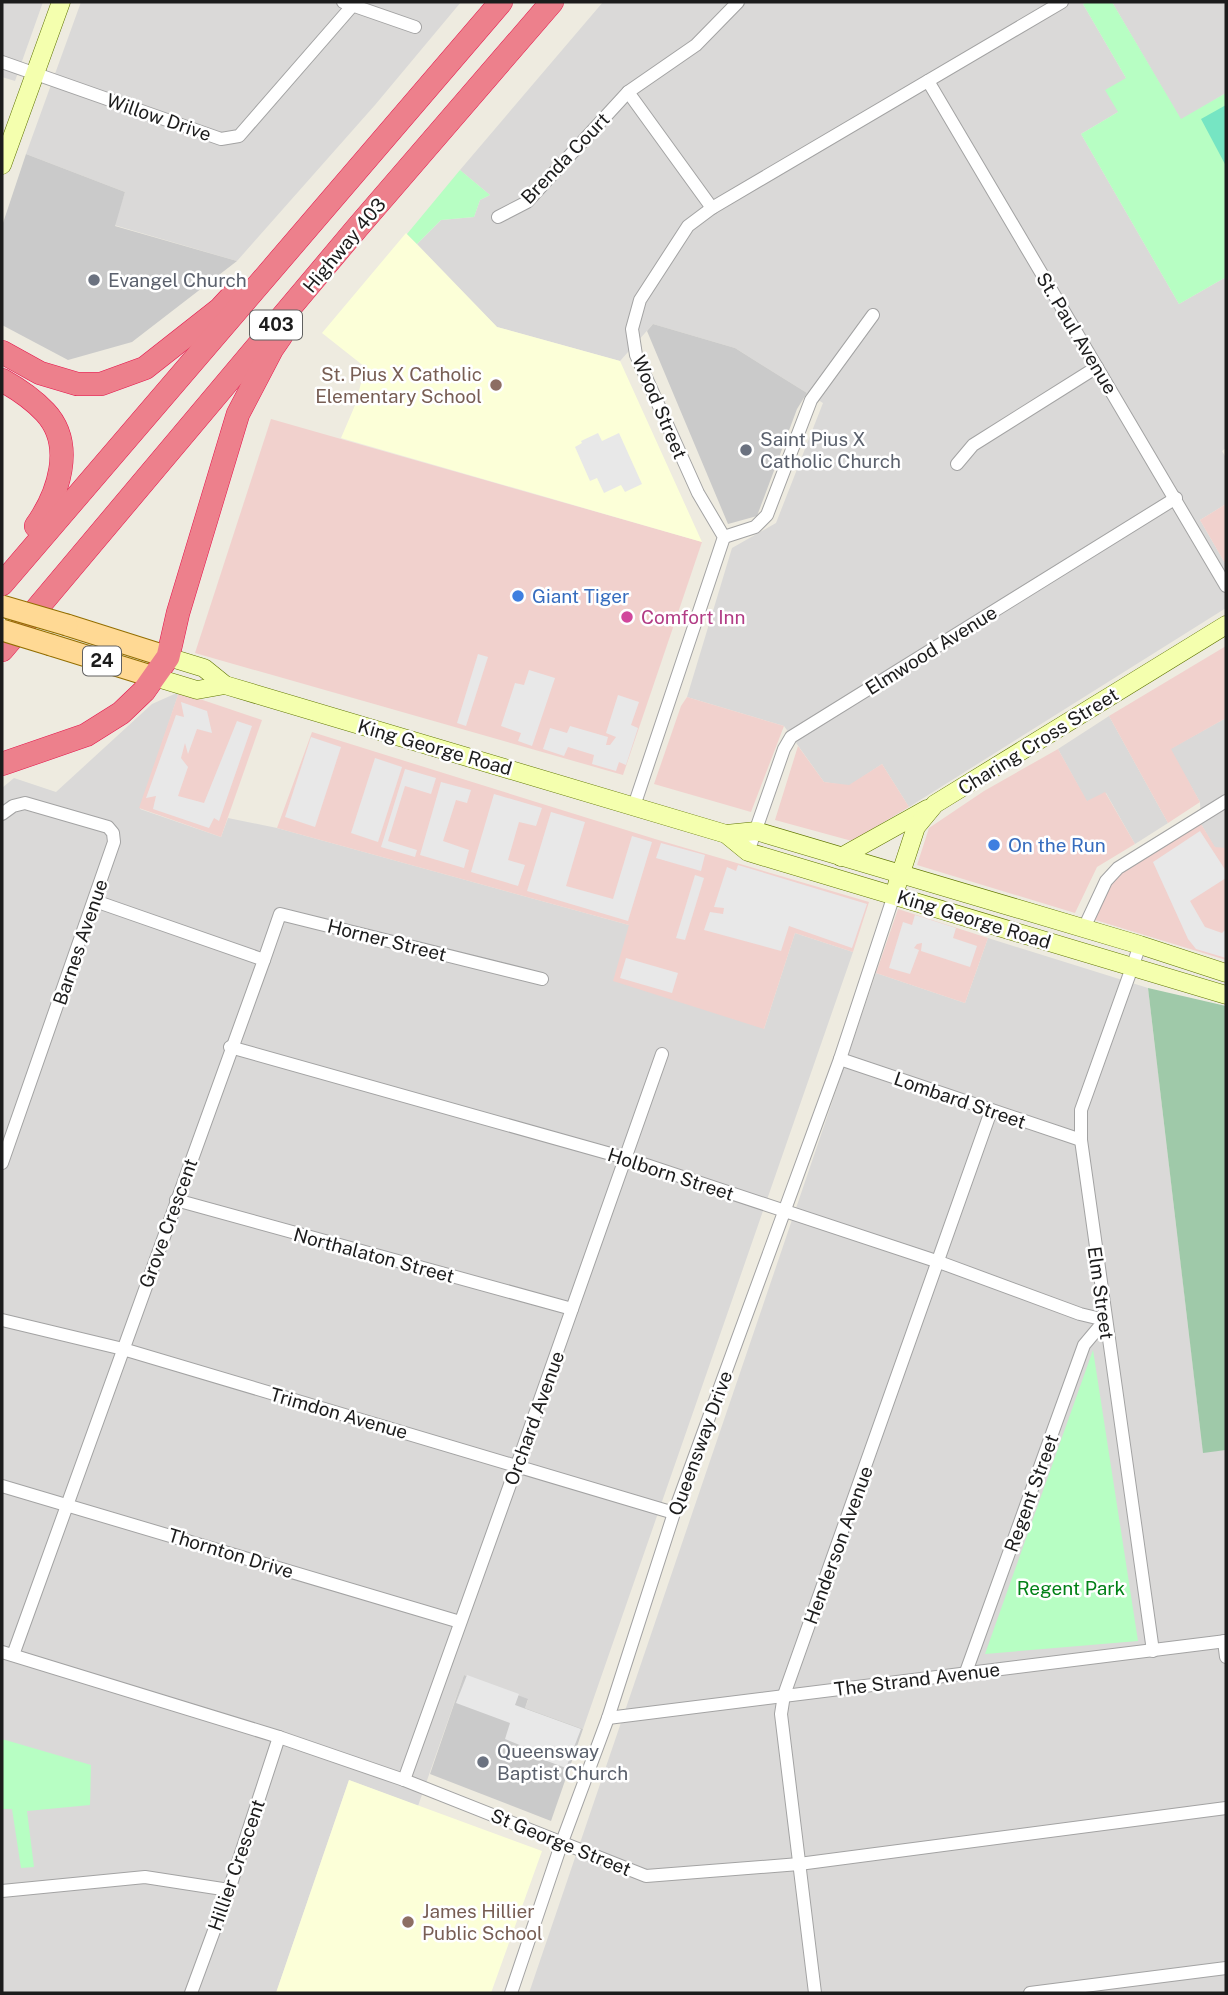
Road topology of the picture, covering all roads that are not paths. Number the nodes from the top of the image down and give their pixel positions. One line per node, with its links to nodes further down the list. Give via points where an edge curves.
1 (61, 2): 9 (main road)
2 (501, 2): 13 (highway, Highway 403 / 403)
3 (552, 2): 16 (highway, Highway 403 / 403)
4 (738, 2): 11 (street, Brenda Court, via 696,45)
5 (1062, 2): 10 (street, Wood Street)
6 (348, 4): 7 (street, Willow Drive); 9 (street, Willow Drive, via 239,136 221,139)
7 (415, 27)
8 (2, 62): 9 (street, Willow Drive)
9 (35, 74): 12 (main road)
10 (928, 81): 14 (street, Wood Street); 19 (street, St. Paul Avenue)
11 (628, 92): 14 (street); 15 (street, Brenda Court, via 527,202)
12 (2, 165)
13 (360, 166): 18 (highway, via 220,309 145,368 101,384 76,384 40,373); 25 (highway, Highway 403 / 403)
14 (712, 208): 23 (street, Wood Street, via 688,226 640,300 632,329 636,355 698,494)
15 (498, 218)
16 (358, 228): 30 (highway, Highway 403 / 403); 31 (highway, via 272,349 238,414)
17 (873, 315): 23 (street, via 811,400 767,515 755,527)
18 (2, 352)
19 (1097, 367): 21 (street, via 973,445); 22 (street, St. Paul Avenue)
20 (2, 380): 24 (highway, via 47,414 59,439 62,472 49,508)
21 (957, 464)
22 (1176, 498): 26 (street, St. Paul Avenue); 39 (street, Elmwood Avenue, via 791,737)
23 (724, 537): 37 (street)
24 (2, 576)
25 (2, 584)
26 (1226, 586)
27 (2, 606): 31 (main road, King George Road / 24, bridge)
28 (1226, 625): 36 (main road, Charing Cross Street)
29 (2, 630): 32 (main road, King George Road / 24, bridge)
30 (2, 650)
31 (168, 657): 32 (highway); 33 (main road, King George Road, via 204,668)
32 (154, 677): 33 (main road, King George Road, via 197,690); 34 (highway, via 121,713 86,734)
33 (225, 685): 37 (main road, King George Road)
34 (2, 764)
35 (1226, 801): 46 (street, via 1118,867 1106,881)
36 (935, 804): 42 (main road); 43 (main road, Charing Cross Street, via 916,827)
37 (634, 806): 40 (main road, King George Road)
38 (2, 814): 45 (street, Barnes Avenue, via 25,803 108,827 114,842)
39 (756, 831): 40 (main road, King George Road); 41 (street, Elmwood Avenue); 42 (main road, King George Road)
40 (726, 834): 41 (main road, King George Road)
41 (748, 852): 44 (main road, King George Road)
42 (841, 857): 43 (main road, King George Road)
43 (901, 875): 44 (main road, Charing Cross Street); 46 (main road, King George Road)
44 (894, 895): 49 (main road, King George Road); 55 (street, Queensway Drive)
45 (95, 901): 48 (street); 59 (street, Barnes Avenue)
46 (1084, 928): 47 (main road, King George Road)
47 (1140, 944): 49 (street, Elm Street); 50 (main road, King George Road)
48 (264, 960): 51 (street, Horner Street, via 280,914); 53 (street, Grove Crescent)
49 (1132, 967): 52 (main road, King George Road); 57 (street, Elm Street, via 1081,1110)
50 (1226, 973)
51 (542, 979)
52 (1226, 995)
53 (230, 1047): 58 (street, Holborn Street); 60 (street, Grove Crescent)
54 (662, 1054): 58 (street, Orchard Avenue)
55 (840, 1059): 56 (street, Lombard Street); 61 (street, Queensway Drive)
56 (991, 1111): 57 (street, Lombard Street); 62 (street, Henderson Avenue)
57 (1081, 1140): 65 (street, Elm Street)
58 (625, 1158): 61 (street, Holborn Street); 63 (street, Orchard Avenue)
59 (2, 1163)
60 (176, 1200): 63 (street, Northalaton Street); 66 (street, Grove Crescent)
61 (784, 1211): 62 (street, Holborn Street); 70 (street, Queensway Drive)
62 (939, 1262): 65 (street, Holborn Street); 77 (street, Henderson Avenue)
63 (572, 1309): 67 (street, Orchard Avenue)
64 (2, 1320): 66 (street, Trimdon Avenue)
65 (1105, 1320): 73 (street, Elm Street); 76 (street, Regent Street, via 1084,1345)
66 (123, 1349): 67 (street, Trimdon Avenue); 69 (street, Grove Crescent)
67 (517, 1465): 70 (street, Trimdon Avenue); 71 (street, Orchard Avenue)
68 (2, 1486): 69 (street, Thornton Drive)
69 (67, 1504): 71 (street, Thornton Drive); 74 (street, Grove Crescent)
70 (674, 1513): 78 (street, Queensway Drive)
71 (460, 1622): 80 (street, Orchard Avenue)
72 (1225, 1641): 73 (street, The Strand Avenue); 75 (street)
73 (1153, 1651): 76 (street, The Strand Avenue)
74 (7, 1653): 79 (street, St George Street)
75 (1226, 1657)
76 (966, 1672): 77 (street, The Strand Avenue)
77 (784, 1695): 78 (street, The Strand Avenue); 83 (street, Henderson Avenue, via 781,1714)
78 (608, 1718): 82 (street, Queensway Drive)
79 (279, 1737): 80 (street, St George Street); 84 (street, Hillier Crescent)
80 (404, 1780): 82 (street, St George Street)
81 (1226, 1808): 83 (street, St George Street)
82 (562, 1842): 83 (street, St George Street, via 646,1876); 88 (street, Queensway Drive)
83 (799, 1864): 89 (street, Henderson Avenue)
84 (229, 1890): 85 (street, via 145,1877); 87 (street, Hillier Crescent)
85 (2, 1891)
86 (1226, 1968): 90 (street)
87 (191, 1993)
88 (511, 1993)
89 (815, 1993)
90 (1030, 1993)

